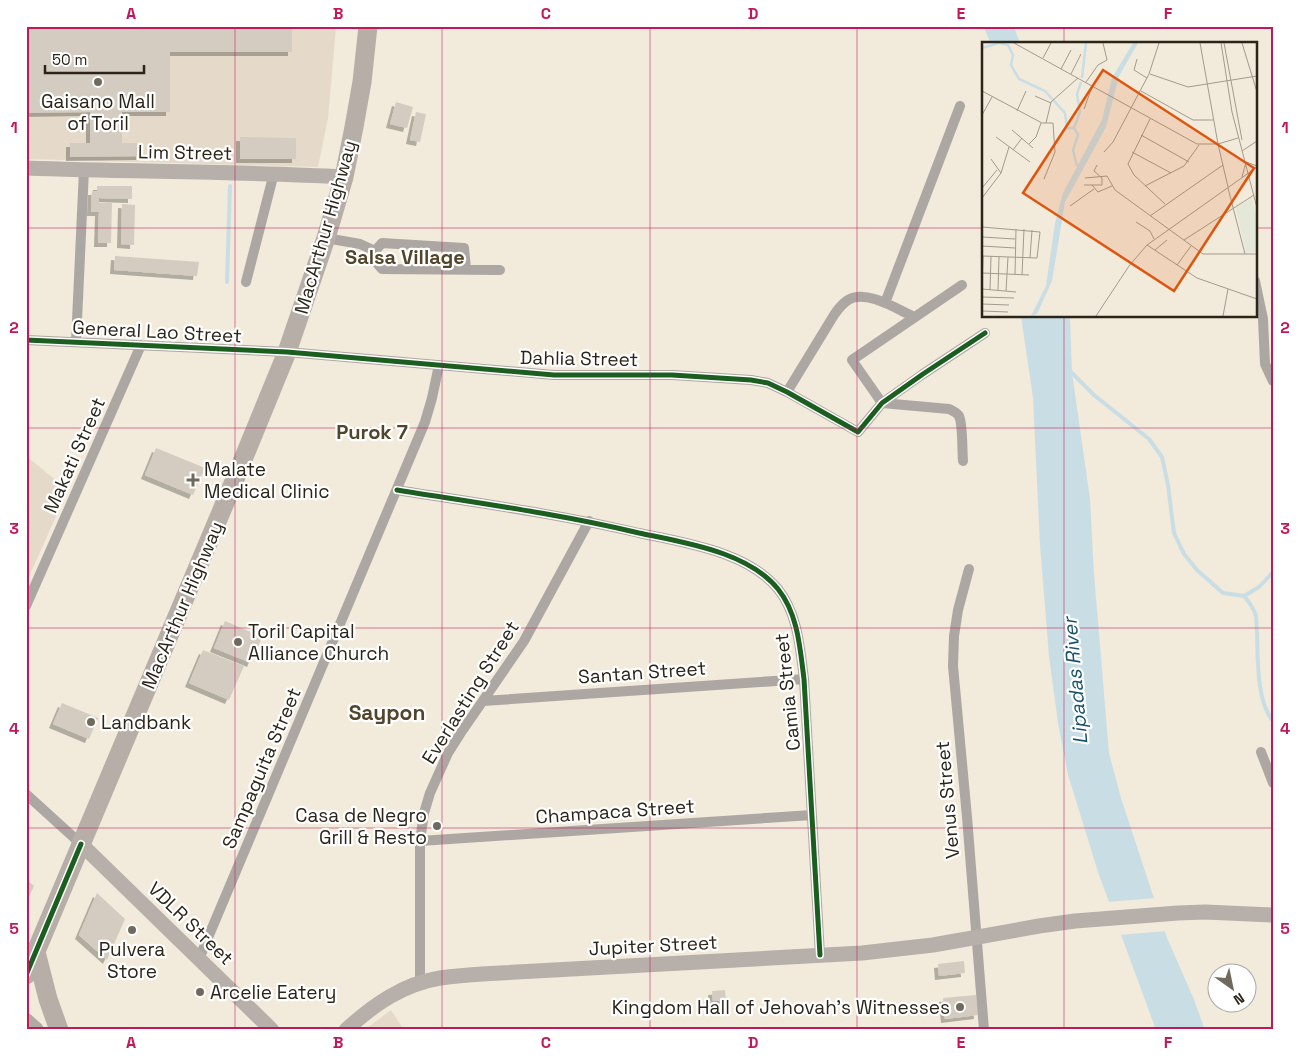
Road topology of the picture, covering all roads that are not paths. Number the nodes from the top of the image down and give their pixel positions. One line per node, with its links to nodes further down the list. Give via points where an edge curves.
1 (368, 26): 6 (highway, MacArthur Highway, via 362,82)
2 (960, 106): 14 (street)
3 (26, 168): 4 (main road, Lim Street)
4 (84, 170): 5 (main road, Lim Street); 18 (street)
5 (274, 173): 6 (main road, Lim Street); 11 (street)
6 (344, 177): 7 (highway, MacArthur Highway)
7 (326, 238): 8 (street, via 360,244); 20 (highway, MacArthur Highway)
8 (375, 251): 9 (street, via 376,262 382,269); 9 (street, via 382,243 464,248)
9 (466, 269): 10 (street)
10 (500, 270)
11 (246, 282)
12 (962, 285): 15 (street)
13 (1256, 287): 22 (street, via 1263,319 1265,364)
14 (885, 303): 15 (street); 23 (street, via 858,297 842,305)
15 (914, 317): 24 (street, via 852,360)
16 (985, 333): 24 (street)
17 (26, 340): 18 (street, General Lao Street)
18 (76, 342): 19 (street, General Lao Street)
19 (141, 345): 20 (street, General Lao Street); 29 (street, Makati Street)
20 (287, 352): 21 (street, Dahlia Street); 37 (highway, MacArthur Highway)
21 (439, 365): 23 (street, Dahlia Street, via 554,375 729,378 768,383); 26 (street, Sampaguita Street, via 425,422)
22 (1273, 381)
23 (787, 392): 24 (street, Dahlia Street, via 858,432)
24 (882, 403): 25 (street, via 954,411 961,422)
25 (963, 461)
26 (396, 490): 27 (street, Camia Street); 42 (street, Sampaguita Street)
27 (589, 521): 30 (street, Camia Street, via 716,551 761,574 776,587 794,619); 31 (street, Everlasting Street, via 524,641)
28 (969, 569): 39 (street, Venus Street, via 958,610 953,666)
29 (26, 606)
30 (804, 679): 31 (street, Santan Street); 35 (street, Camia Street)
31 (483, 701): 36 (street, Everlasting Street, via 439,772 424,813)
32 (1261, 752): 33 (street)
33 (1273, 784)
34 (26, 794): 37 (street)
35 (812, 816): 36 (street, Champaca Street); 41 (street, Camia Street)
36 (420, 842): 44 (street, Everlasting Street)
37 (81, 844): 40 (highway, MacArthur Highway); 42 (main road, VDLR Street)
38 (1273, 915): 39 (main road, Jupiter Street, via 1178,913 1075,921)
39 (976, 937): 41 (main road, Jupiter Street, via 933,945); 50 (street, Venus Street)
40 (36, 952): 43 (highway, MacArthur Highway); 47 (highway)
41 (820, 955): 44 (main road, Jupiter Street, via 458,976)
42 (199, 960): 48 (main road, VDLR Street)
43 (26, 975)
44 (420, 982): 49 (main road, Jupiter Street, via 379,1002)
45 (26, 1021): 46 (main road)
46 (36, 1030)
47 (59, 1030)
48 (272, 1030)
49 (346, 1030)
50 (984, 1030)

